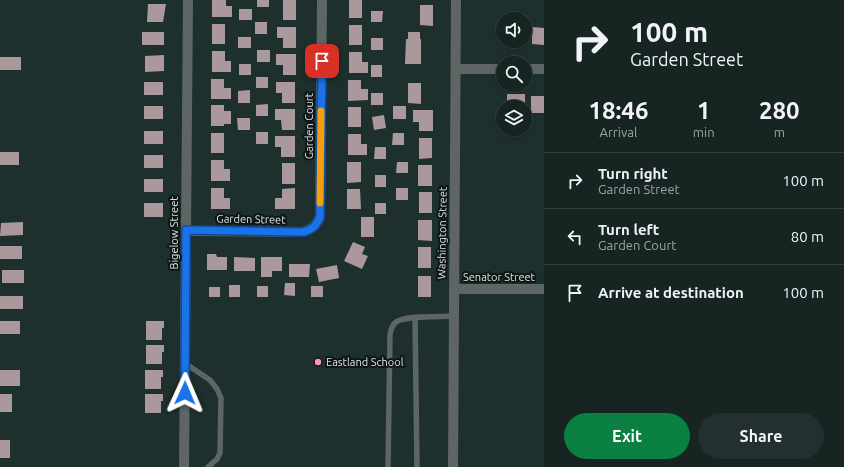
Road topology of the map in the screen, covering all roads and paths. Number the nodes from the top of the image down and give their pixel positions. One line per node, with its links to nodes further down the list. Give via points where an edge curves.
1 (188, 0): 9 (street, Bigelow Street)
2 (322, 0): 8 (street, Garden Court, via 320,217)
3 (456, 0): 4 (street, Washington Street)
4 (456, 69): 5 (street); 10 (street, Washington Street)
5 (496, 69)
6 (532, 69): 7 (street)
7 (544, 69)
8 (314, 227): 9 (street, Garden Street, via 303,232)
9 (186, 230): 14 (street, Bigelow Street)
10 (454, 289): 11 (street, Senator Street); 12 (street, Washington Street)
11 (544, 289)
12 (454, 316): 13 (lane); 19 (street, Washington Street)
13 (415, 318): 17 (lane, via 397,322 390,334); 18 (lane)
14 (186, 364): 15 (street, Bigelow Street); 16 (lane, via 210,380 221,398 220,453)
15 (184, 467)
16 (208, 467)
17 (388, 467)
18 (417, 467)
19 (453, 467)

